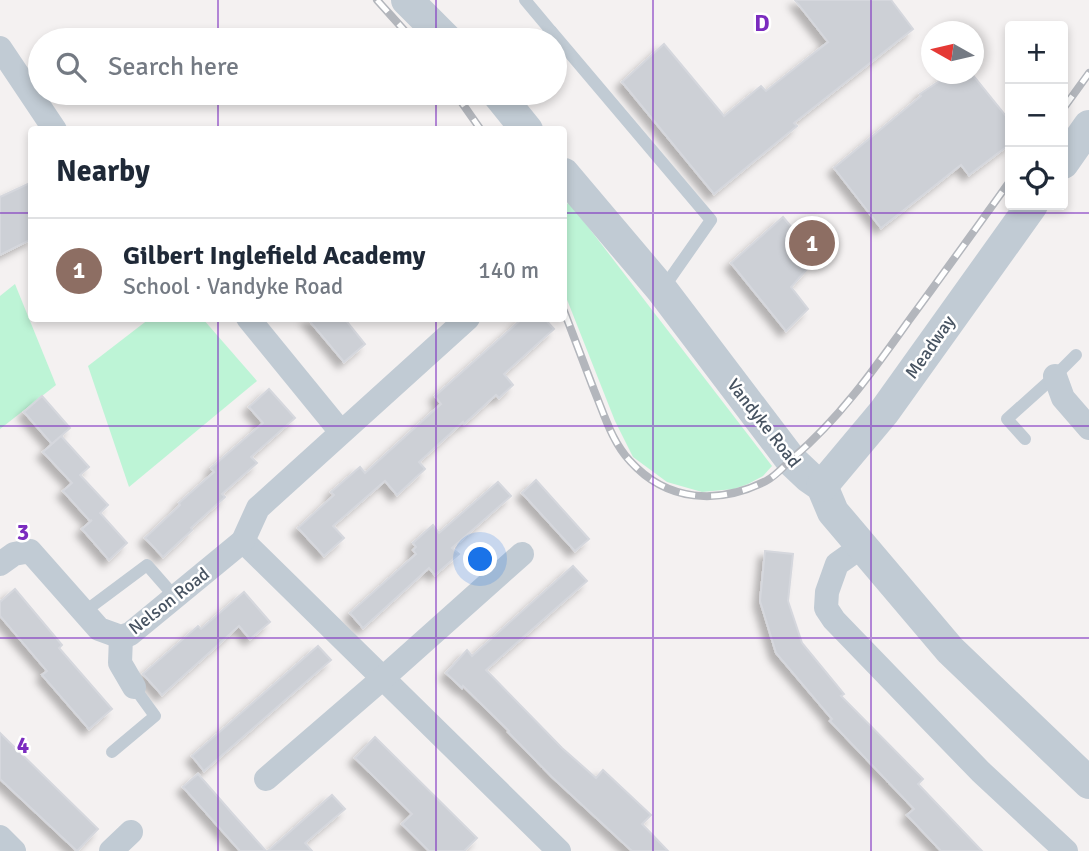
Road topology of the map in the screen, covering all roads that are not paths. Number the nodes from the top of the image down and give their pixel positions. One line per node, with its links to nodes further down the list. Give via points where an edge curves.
1 (407, 0): 3 (street)
2 (525, 0): 4 (lane)
3 (435, 28)
4 (541, 28)
5 (0, 48): 7 (street)
6 (567, 59): 14 (lane, via 711,220)
7 (28, 90)
8 (38, 105): 10 (street)
9 (507, 105): 11 (street)
10 (52, 126)
11 (524, 126)
12 (567, 178): 14 (street, Vandyke Road)
13 (1028, 210): 22 (street, Meadway, via 884,412)
14 (662, 290): 22 (street, Vandyke Road, via 791,460)
15 (251, 322): 20 (street)
16 (464, 322): 20 (street, Nelson Road)
17 (1076, 355): 18 (lane)
18 (1055, 376): 19 (street, via 1063,398); 21 (lane, via 1007,419)
19 (1089, 428)
20 (341, 432): 23 (street, Nelson Road, via 258,508)
21 (1025, 439)
22 (822, 486): 24 (street, Vandyke Road, via 832,512)
23 (243, 541): 27 (street, Nelson Road); 30 (street)
24 (861, 547): 34 (street, Vandyke Road, via 950,650); 40 (street, via 837,564 827,592 827,608 834,620 981,772)
25 (522, 554): 30 (street)
26 (0, 564): 28 (street, Nelson Road, via 14,554 30,551)
27 (175, 597): 28 (lane, via 146,565); 29 (street, Nelson Road)
28 (84, 612): 29 (street, Nelson Road, via 99,629)
29 (121, 637): 31 (street, via 120,663)
30 (383, 678): 33 (street); 39 (street)
31 (134, 688): 32 (lane, via 155,716)
32 (112, 752)
33 (266, 779)
34 (1089, 783)
35 (131, 832): 38 (street)
36 (0, 837): 37 (street)
37 (14, 851)
38 (111, 851)
39 (559, 851)
40 (1066, 851)

